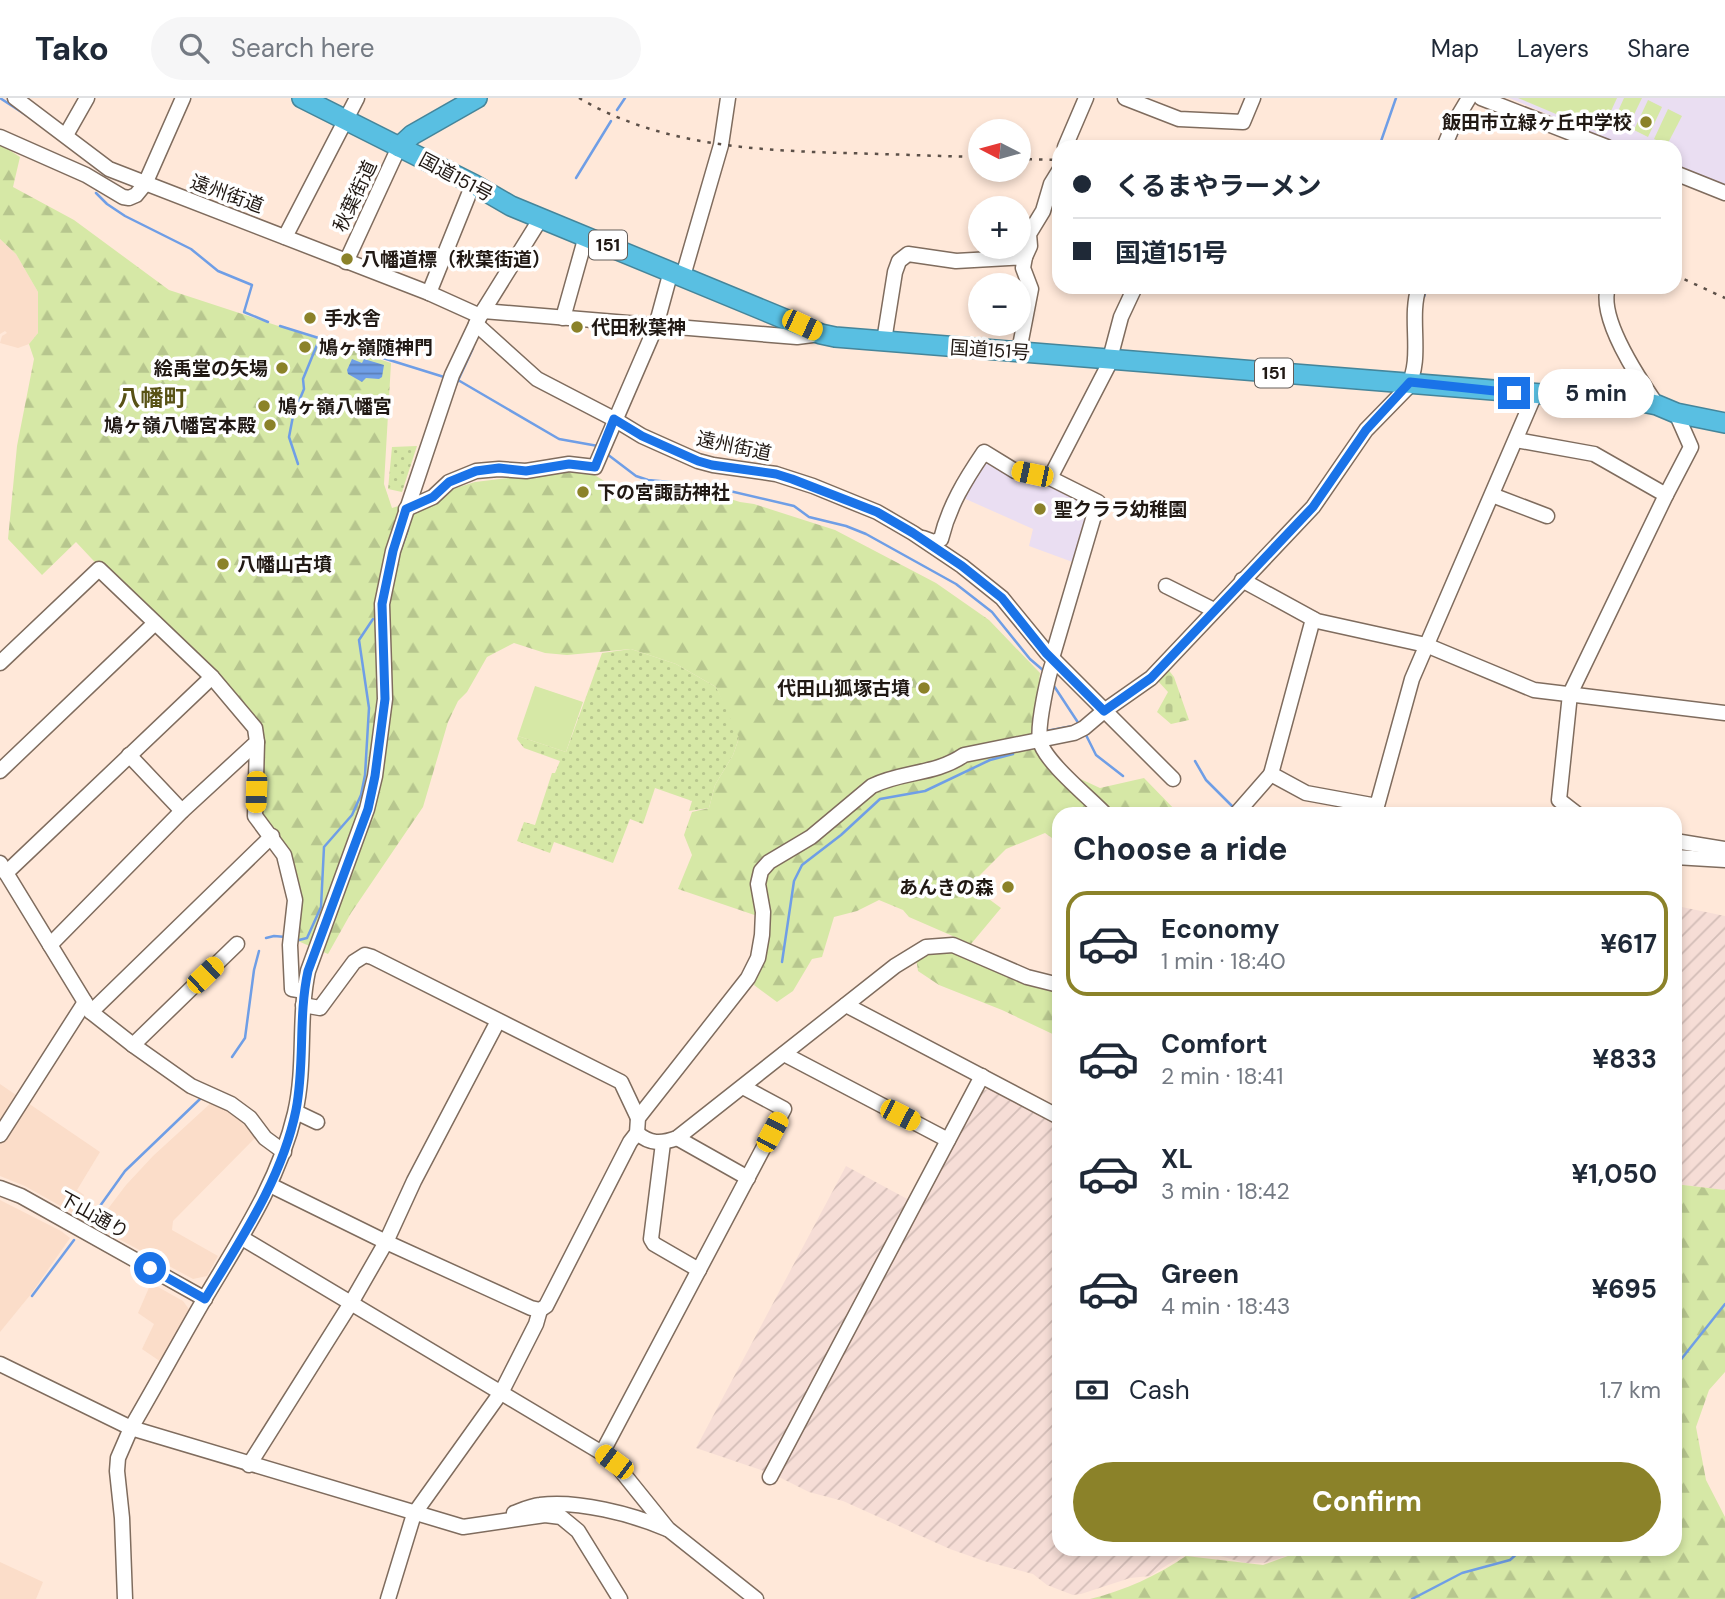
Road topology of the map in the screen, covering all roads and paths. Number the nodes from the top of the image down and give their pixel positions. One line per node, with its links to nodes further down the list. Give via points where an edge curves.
1 (87, 98): 14 (street)
2 (183, 98): 22 (street)
3 (302, 98): 13 (highway, 国道151号 / 151)
4 (357, 98): 13 (street)
5 (477, 98): 19 (highway)
6 (728, 98): 32 (street, via 721,145)
7 (1086, 98): 16 (street)
8 (1125, 98): 9 (street, via 1179,119 1232,122 1244,122)
9 (1253, 98)
10 (1469, 98): 17 (street)
11 (1481, 98): 18 (street)
12 (23, 100): 14 (street, 遠州街道)
13 (345, 120): 19 (highway, 国道151号 / 151); 28 (street)
14 (66, 135): 22 (street, 遠州街道, via 108,169)
15 (0, 137): 22 (street, via 86,175 123,197 136,195)
16 (1068, 140)
17 (1447, 140)
18 (1589, 140)
19 (399, 147): 23 (highway, 国道151号 / 151); 31 (street, 秋葉街道)
20 (1682, 176): 24 (street)
21 (1052, 182): 26 (street)
22 (145, 184): 28 (street, 遠州街道)
23 (473, 184): 25 (highway, 国道151号 / 151); 33 (street)
24 (1725, 193)
25 (541, 218): 27 (highway, 国道151号 / 151); 37 (street)
26 (1031, 231)
27 (586, 236): 32 (highway, 国道151号 / 151); 38 (street)
28 (285, 237): 31 (street, 遠州街道)
29 (990, 259): 41 (street, via 956,261 908,254 895,272)
30 (1025, 259): 42 (street, via 1031,289)
31 (346, 262): 33 (street, 遠州街道)
32 (677, 273): 39 (street); 40 (highway, 国道151号 / 151)
33 (429, 293): 37 (street, 遠州街道)
34 (1132, 294): 43 (street)
35 (1417, 294): 44 (street)
36 (1606, 294): 46 (street, via 1618,339)
37 (480, 317): 38 (street, 遠州街道); 48 (street, 遠州街道, via 537,379); 54 (street, via 440,404)
38 (563, 318): 39 (street, 遠州街道)
39 (656, 326): 40 (street, 遠州街道, via 797,337); 48 (street)
40 (821, 334): 41 (highway, 国道151号 / 151)
41 (884, 341): 42 (highway, 国道151号 / 151)
42 (1019, 351): 43 (highway, 国道151号 / 151)
43 (1110, 359): 44 (highway, 国道151号 / 151); 51 (street)
44 (1410, 382): 45 (highway, 国道151号 / 151); 59 (street, via 1366,430 1313,507)
45 (1535, 394): 46 (highway, 国道151号 / 151); 50 (street)
46 (1657, 405): 47 (highway, 国道151号 / 151)
47 (1676, 413): 49 (highway, 国道151号 / 151); 53 (street, via 1691,447)
48 (614, 419): 54 (street, via 595,467 569,464 526,471 476,471); 56 (street, 遠州街道, via 698,461 797,481 877,512)
49 (1725, 423)
50 (1516, 440): 52 (street); 53 (street, via 1594,454)
51 (1050, 478): 57 (street, via 1015,471 985,452 963,482); 65 (street, via 1098,502)
52 (1492, 495): 55 (street); 64 (street)
53 (1666, 495): 68 (street)
54 (406, 509): 90 (street, via 382,604 385,699 375,776 368,809 308,971)
55 (1547, 516)
56 (913, 533): 57 (street, via 934,542); 58 (street, 遠州街道)
57 (941, 539): 58 (street, via 945,551)
58 (962, 566): 65 (street, 遠州街道, via 1002,598)
59 (1242, 580): 61 (street); 62 (street)
60 (1166, 586): 61 (street)
61 (1214, 610): 69 (street, via 1151,678)
62 (1312, 619): 64 (street); 75 (street)
63 (155, 623): 66 (street, via 99,569); 67 (street); 74 (street)
64 (1426, 645): 68 (street, via 1534,690); 75 (street, via 1377,806 1306,793)
65 (1053, 659): 69 (street, 遠州街道); 71 (street)
66 (0, 663)
67 (212, 677): 72 (street, via 255,728); 73 (street)
68 (1570, 694): 70 (street); 79 (street, via 1559,800)
69 (1104, 711): 71 (street, via 1073,733); 76 (street, 遠州街道)
70 (1725, 713)
71 (1040, 740): 77 (street, via 1050,759); 101 (street, via 964,755 942,768 872,786 811,837 765,866 758,884 763,912 758,958)
72 (257, 742): 80 (street); 81 (street, via 255,816)
73 (129, 755): 80 (street); 86 (street)
74 (0, 771)
75 (1270, 774): 78 (street)
76 (1173, 779)
77 (1098, 807)
78 (1242, 807)
79 (1568, 807)
80 (183, 811): 88 (street)
81 (272, 836): 90 (street, via 284,855 295,900 290,981 292,989); 92 (street)
82 (1682, 842): 83 (street)
83 (1725, 849)
84 (1682, 857): 85 (street)
85 (1725, 860)
86 (3, 868): 88 (street)
87 (237, 944): 94 (street)
88 (50, 945): 92 (street)
89 (1052, 983): 91 (street, via 1027,977 962,947 941,944 911,955)
90 (304, 998): 93 (street, via 320,1008 354,962 365,956); 98 (street)
91 (846, 1005): 95 (street); 96 (street)
92 (88, 1007): 94 (street); 102 (street)
93 (498, 1021): 101 (street, via 621,1082); 110 (street)
94 (133, 1045): 105 (street, via 191,1086 231,1104)
95 (783, 1054): 97 (street); 103 (street)
96 (982, 1076): 99 (street); 103 (street)
97 (743, 1087): 104 (street); 106 (street, via 784,1109)
98 (296, 1112): 100 (street); 105 (street)
99 (1052, 1113)
100 (317, 1122)
101 (638, 1126): 104 (street, via 649,1142); 114 (street)
102 (0, 1135)
103 (948, 1140): 120 (street)
104 (670, 1141): 106 (street); 111 (street, via 652,1239)
105 (284, 1152): 107 (street)
106 (748, 1178): 111 (street)
107 (270, 1185): 109 (street); 110 (street)
108 (0, 1188): 112 (street, 下山通り)
109 (242, 1238): 112 (street); 113 (street)
110 (386, 1242): 113 (street); 114 (street)
111 (699, 1270): 118 (street)
112 (205, 1299): 117 (street)
113 (351, 1303): 116 (street); 119 (street)
114 (540, 1310): 116 (street)
115 (0, 1364): 117 (street)
116 (502, 1391): 118 (street); 121 (street)
117 (131, 1428): 119 (street); 124 (street, via 117,1471)
118 (602, 1453): 123 (street)
119 (249, 1465): 121 (street)
120 (770, 1477)
121 (414, 1514): 122 (street, via 463,1527); 125 (street)
122 (489, 1522): 123 (street, via 532,1506 564,1504 617,1513); 126 (street, via 545,1514 561,1517 578,1531)
123 (668, 1529): 127 (street)
124 (125, 1599)
125 (388, 1599)
126 (620, 1599)
127 (757, 1599)

